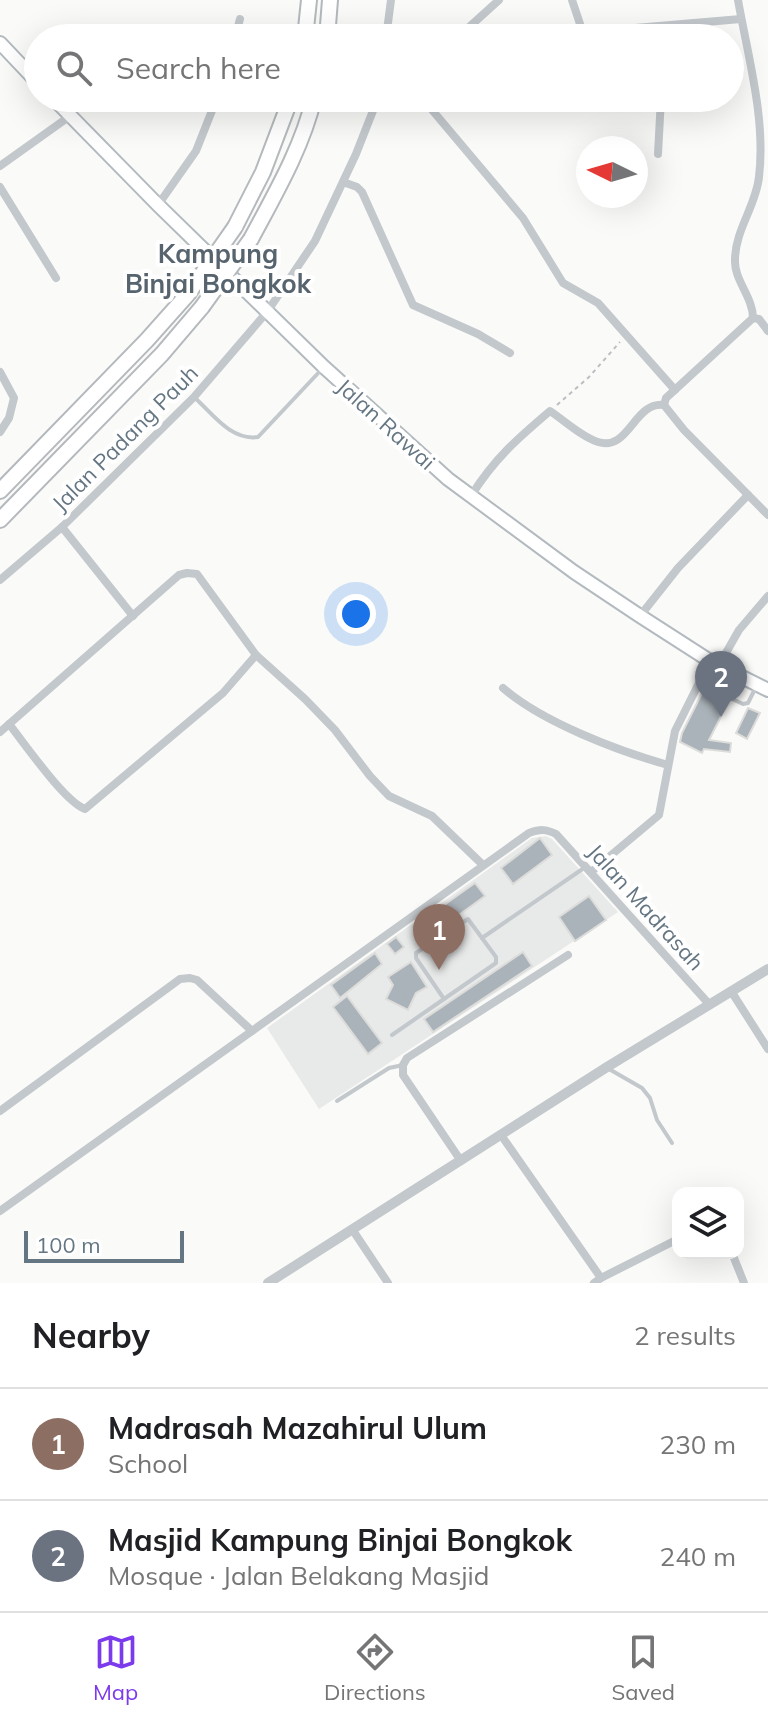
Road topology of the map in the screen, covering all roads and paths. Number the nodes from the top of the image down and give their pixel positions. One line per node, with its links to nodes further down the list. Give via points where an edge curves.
1 (309, 0): 10 (highway)
2 (330, 0): 11 (highway)
3 (391, 0): 12 (street)
4 (499, 0): 13 (street)
5 (572, 0): 14 (street)
6 (738, 0): 8 (street)
7 (240, 19): 9 (street)
8 (741, 19): 15 (street); 16 (street)
9 (239, 24)
10 (306, 24)
11 (328, 24)
12 (388, 24)
13 (472, 24)
14 (580, 24)
15 (698, 24)
16 (742, 24)
17 (744, 36): 35 (street, via 760,150 757,187 735,264)
18 (0, 43): 19 (main road)
19 (24, 68)
20 (66, 112): 27 (main road, Jalan Rawai)
21 (211, 112): 32 (street, via 196,151)
22 (286, 112): 46 (highway, bridge, via 235,227 188,294)
23 (310, 112): 50 (highway, bridge, via 283,181 251,239 202,307)
24 (372, 112): 30 (street, Jalan Padang Pauh)
25 (434, 112): 37 (street, via 523,218 563,283 590,296)
26 (660, 112): 28 (street)
27 (70, 116): 29 (street); 32 (main road, Jalan Rawai)
28 (658, 154)
29 (0, 166)
30 (343, 182): 34 (street, Jalan Padang Pauh, via 315,241); 38 (street, via 362,192 413,305)
31 (0, 187): 33 (street)
32 (158, 205): 34 (main road, Jalan Rawai)
33 (56, 278)
34 (267, 312): 39 (main road, Jalan Rawai); 42 (street, Jalan Padang Pauh)
35 (753, 318): 36 (street); 41 (street)
36 (768, 331)
37 (627, 336): 41 (street); 44 (path)
38 (510, 353)
39 (324, 367): 42 (lane, via 258,437 234,434); 48 (main road, Jalan Rawai)
40 (0, 372): 45 (street, via 14,398)
41 (675, 390): 43 (street)
42 (194, 397): 51 (street, Jalan Padang Pauh)
43 (664, 405): 44 (street, via 648,407 619,440 609,443 594,440); 47 (street)
44 (550, 411): 48 (street, via 488,469)
45 (0, 432)
46 (0, 491)
47 (748, 495): 49 (street); 55 (street)
48 (471, 496): 55 (main road, Jalan Rawai)
49 (768, 515)
50 (0, 520)
51 (62, 527): 52 (street, Jalan Padang Pauh); 54 (street)
52 (0, 580)
53 (768, 596): 57 (street)
54 (133, 616): 56 (street, via 179,575 197,574); 61 (street)
55 (640, 616): 57 (main road, Jalan Rawai)
56 (256, 655): 61 (street, via 223,693 85,809); 64 (street, via 335,730 389,796 432,816)
57 (715, 663): 58 (street); 60 (main road, Jalan Rawai)
58 (699, 684): 60 (lane, via 743,704); 63 (street, via 675,731)
59 (503, 688): 63 (street, via 520,703 625,753)
60 (762, 688)
61 (9, 724): 62 (street)
62 (0, 732)
63 (668, 765): 65 (street, via 659,815)
64 (483, 865): 65 (street, Jalan Madrasah, via 529,833 547,830); 72 (street)
65 (588, 869): 66 (lane); 71 (street, Jalan Madrasah)
66 (482, 938): 70 (lane, via 496,963); 70 (lane, via 465,919 416,953)
67 (568, 955): 75 (street)
68 (768, 969): 69 (street)
69 (731, 991): 71 (street); 74 (street)
70 (444, 999): 73 (lane)
71 (709, 1004): 76 (street)
72 (252, 1031): 78 (street, via 197,980 185,978); 82 (street)
73 (392, 1035)
74 (768, 1049)
75 (403, 1065): 77 (lane, via 389,1068); 81 (street, via 403,1075)
76 (607, 1067): 79 (street); 80 (lane, via 642,1088)
77 (337, 1101)
78 (0, 1111)
79 (501, 1135): 81 (street); 87 (street)
80 (672, 1143)
81 (461, 1161): 83 (street)
82 (0, 1211)
83 (352, 1229): 86 (street); 89 (street)
84 (672, 1242): 87 (street)
85 (734, 1259): 90 (street)
86 (282, 1279): 88 (street)
87 (597, 1280)
88 (268, 1283)
89 (388, 1283)
90 (744, 1283)

